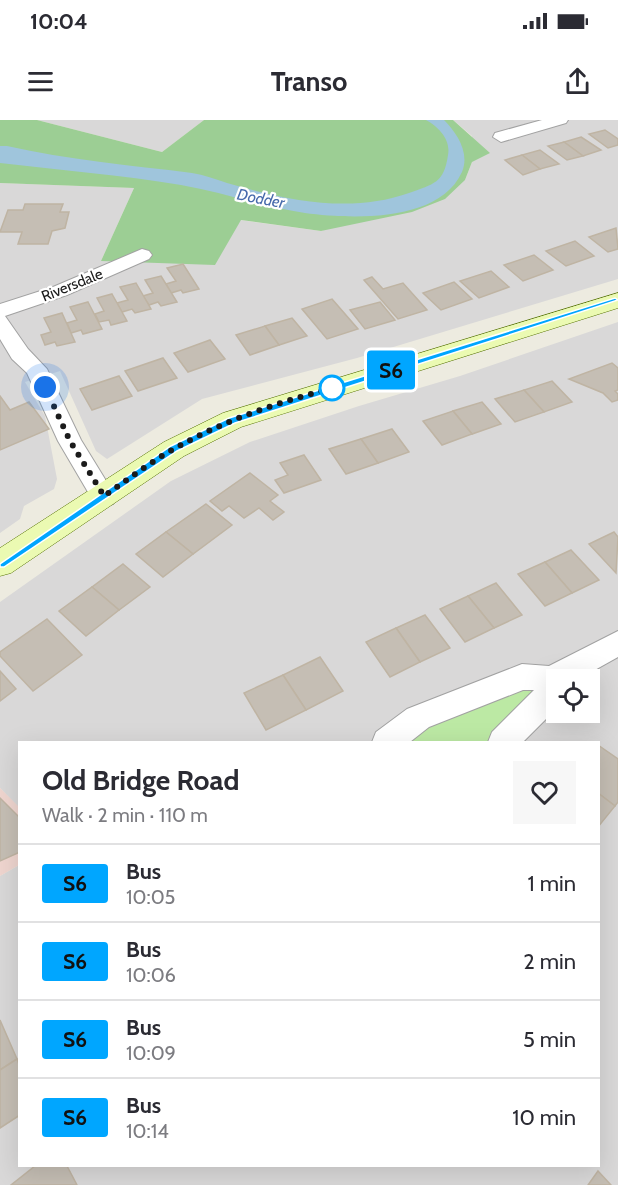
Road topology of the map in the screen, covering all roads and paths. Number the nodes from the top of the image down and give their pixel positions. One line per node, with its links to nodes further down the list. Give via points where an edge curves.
1 (560, 120): 2 (street)
2 (501, 136)
3 (142, 255): 5 (street, Riversdale, via 60,291)
4 (618, 300): 7 (main road, via 232,420 174,448)
5 (0, 311)
6 (0, 321): 7 (street, via 36,369 70,441)
7 (104, 496): 8 (main road)
8 (0, 564)
9 (618, 643): 10 (street)
10 (570, 669)
11 (546, 679): 13 (street, via 522,677 418,718)
12 (546, 698): 14 (street)
13 (388, 741)
14 (504, 741)

